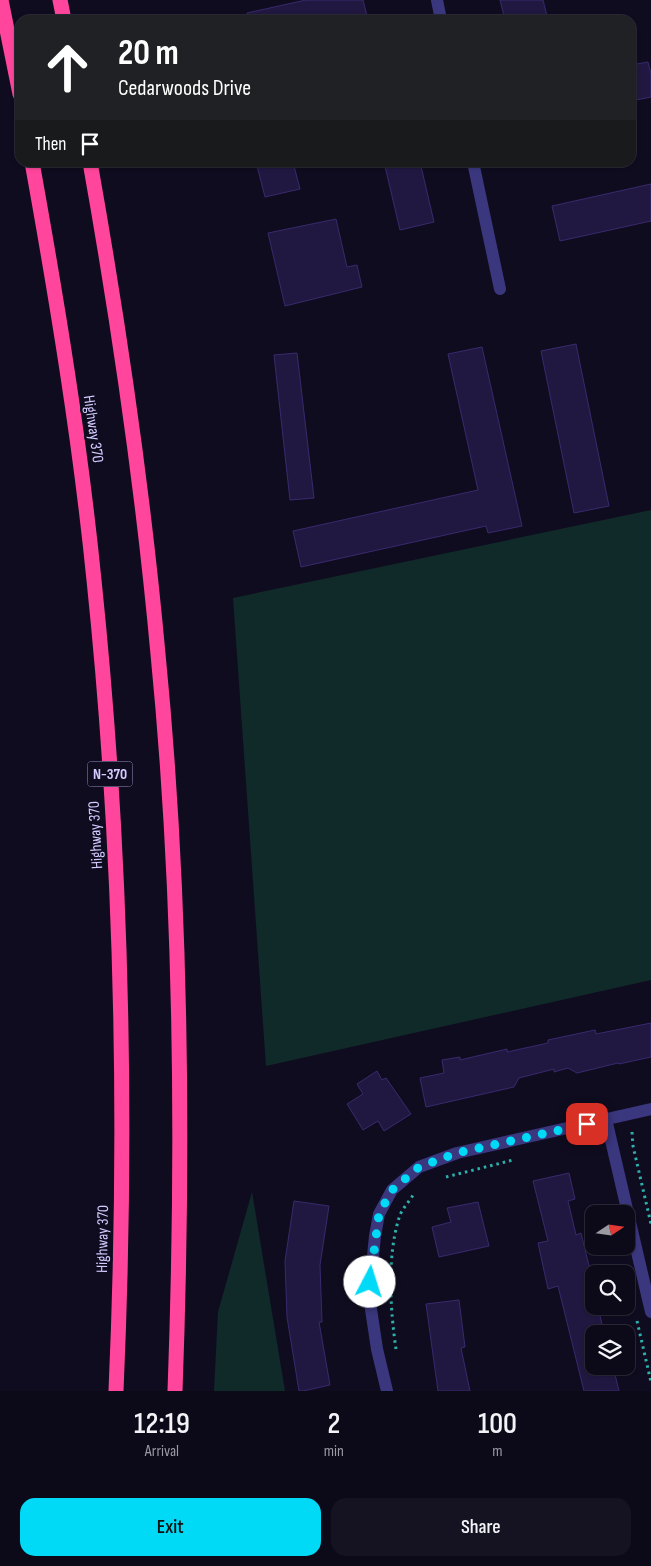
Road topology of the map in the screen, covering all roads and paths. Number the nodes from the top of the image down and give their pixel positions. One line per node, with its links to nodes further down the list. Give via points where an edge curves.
1 (1, 0): 6 (highway)
2 (60, 0): 4 (highway)
3 (437, 0): 5 (street)
4 (63, 15)
5 (440, 15)
6 (15, 69)
7 (33, 167): 22 (highway, Highway 370 / N-370, via 81,468 105,699 115,850 120,1012 122,1236)
8 (91, 167): 23 (highway, via 135,445 159,657 179,1039 180,1183)
9 (474, 167): 10 (street)
10 (500, 289)
11 (651, 1109): 12 (street)
12 (606, 1120): 15 (street); 24 (street, via 457,1153 419,1167 392,1190 379,1214 374,1236 369,1296)
13 (642, 1130): 14 (path)
14 (632, 1132): 15 (path); 19 (path)
15 (610, 1136): 20 (street)
16 (522, 1157): 17 (path)
17 (439, 1179)
18 (417, 1190): 21 (path, via 399,1216 393,1246 391,1296)
19 (651, 1224)
20 (651, 1312)
21 (397, 1357)
22 (116, 1391)
23 (175, 1391)
24 (387, 1391)

